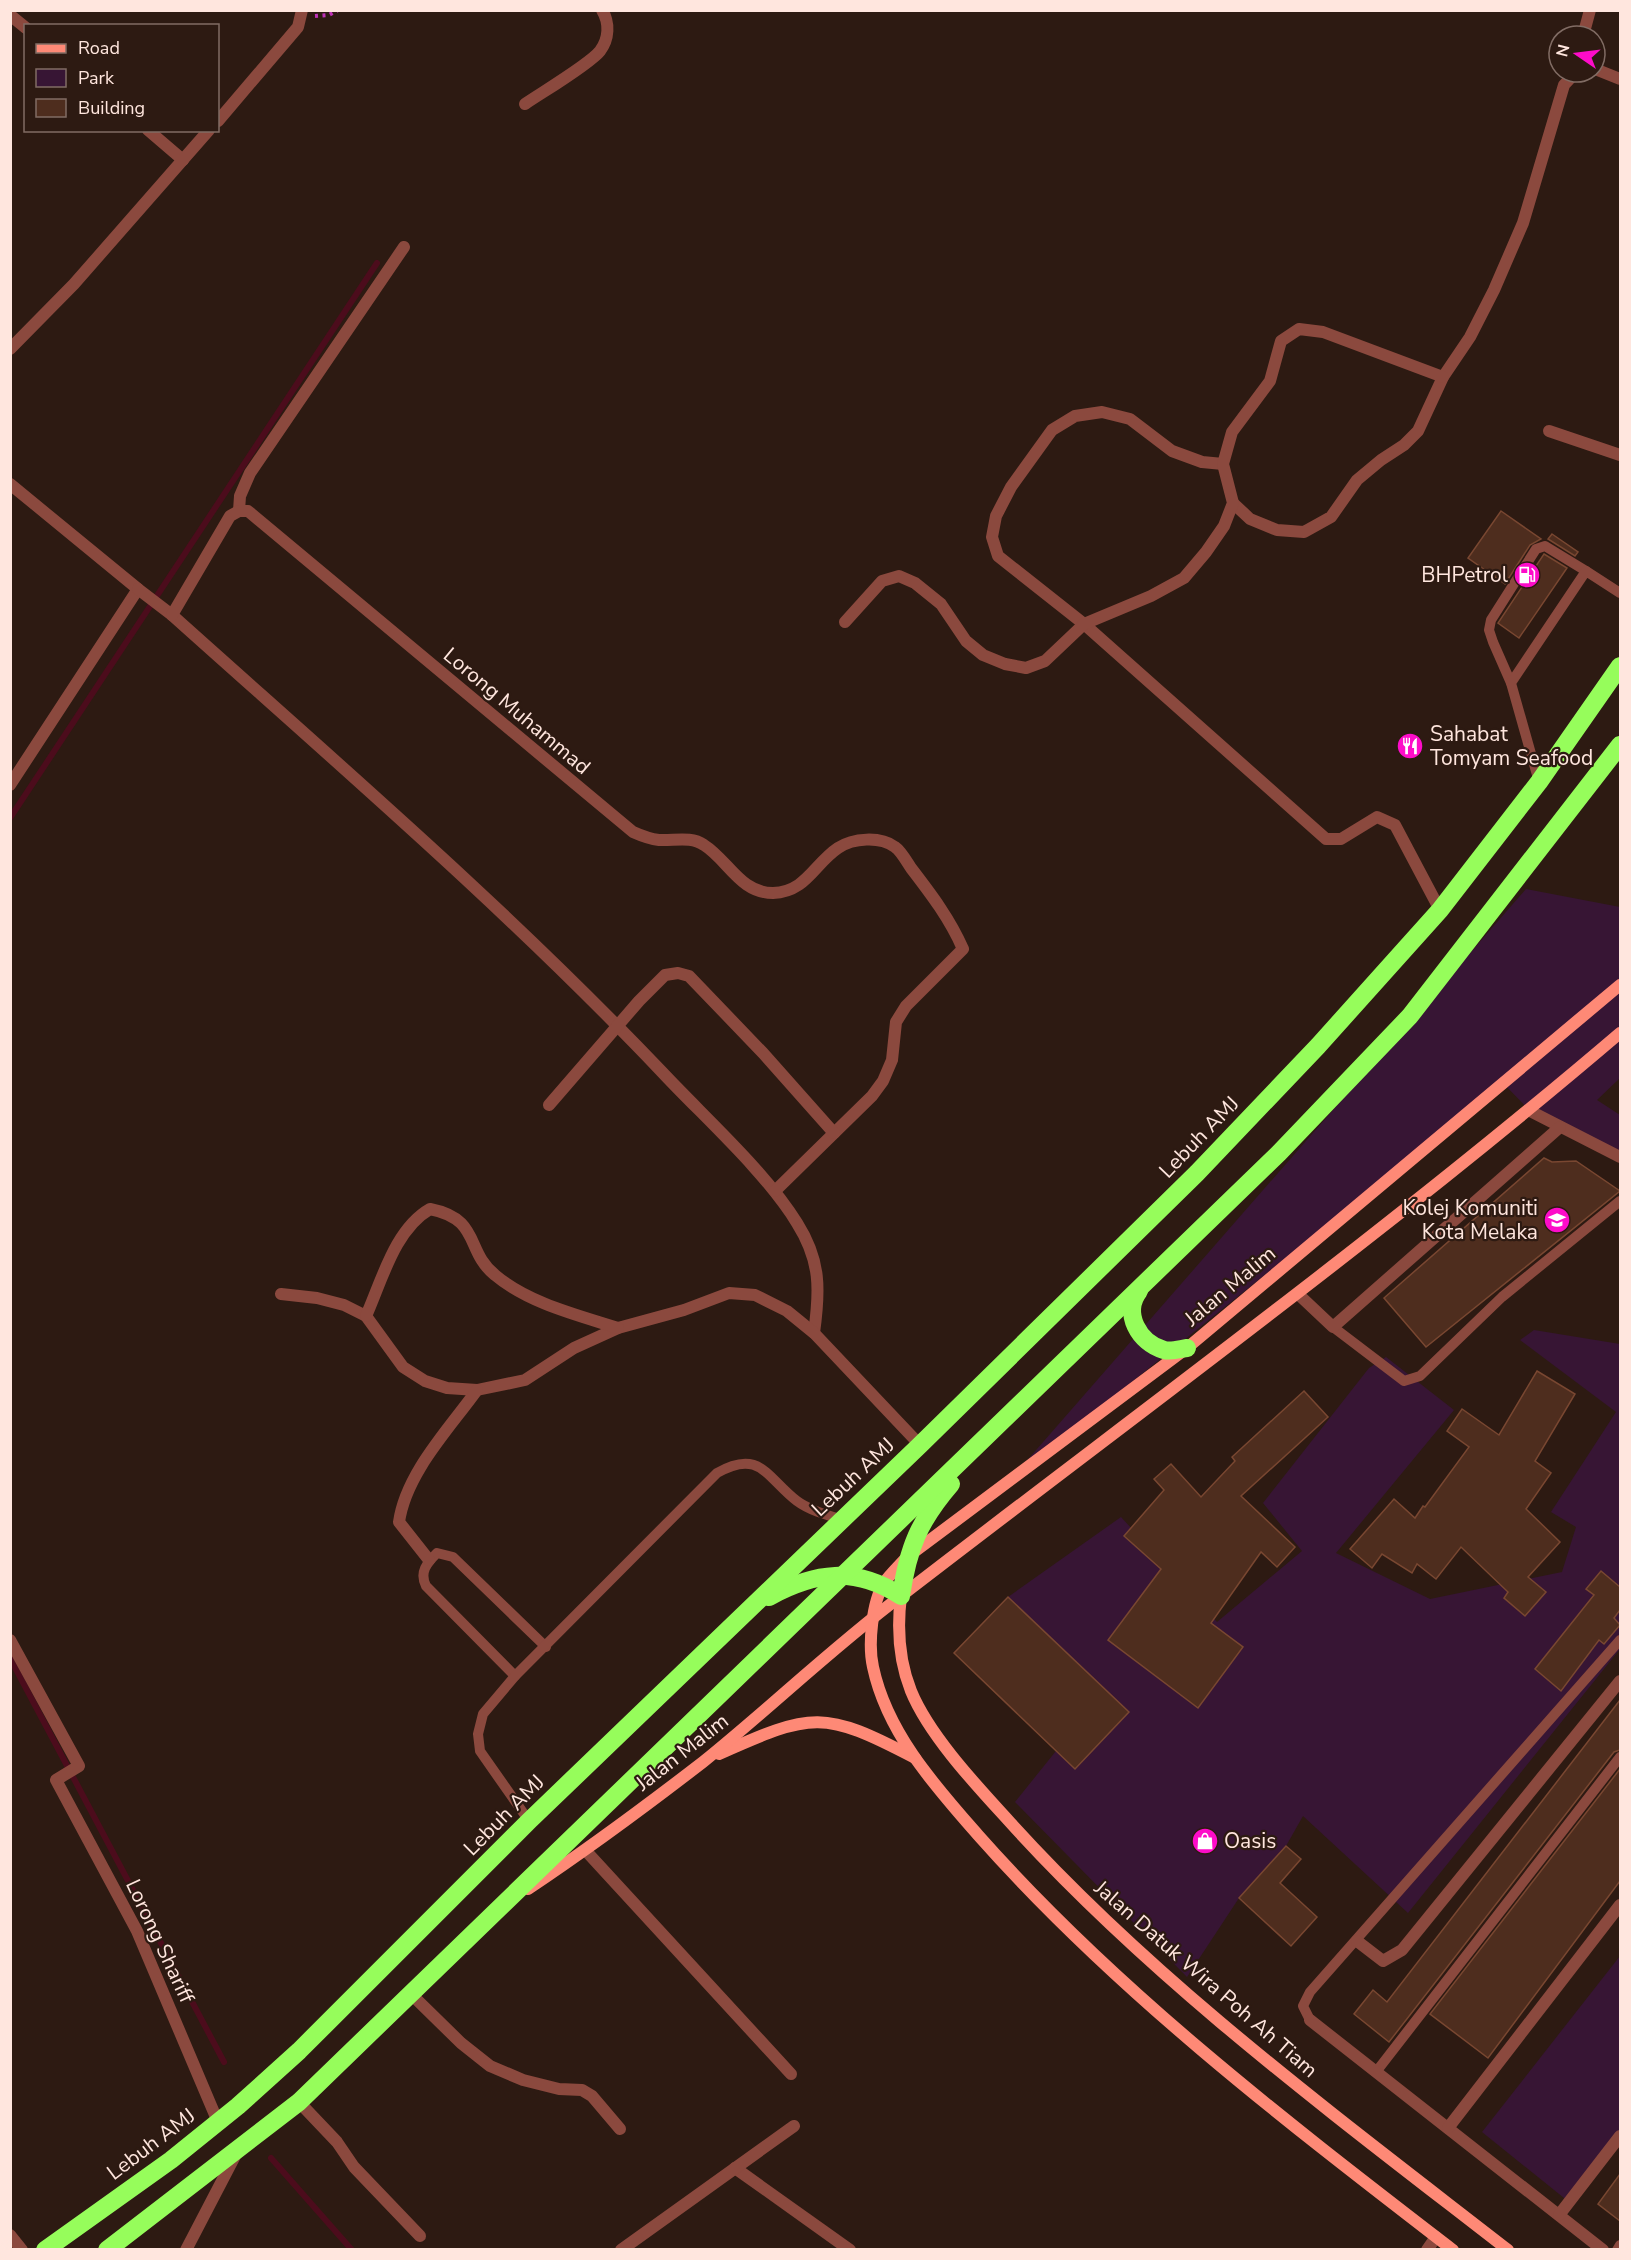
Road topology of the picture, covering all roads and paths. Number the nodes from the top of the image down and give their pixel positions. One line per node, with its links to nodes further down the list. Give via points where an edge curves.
1 (338, 10): 3 (path, via 329,15)
2 (602, 10): 7 (street, via 607,19 606,38 599,52)
3 (302, 12): 8 (street, via 298,27)
4 (10, 15): 5 (street)
5 (24, 26)
6 (1565, 84): 14 (street, via 1523,223 1470,337)
7 (525, 104)
8 (219, 120)
9 (150, 132): 11 (street)
10 (207, 132): 11 (street)
11 (183, 160): 13 (street, via 74,284)
12 (404, 247): 20 (street, via 250,473 240,496)
13 (10, 349)
14 (1443, 377): 17 (street, via 1323,332 1299,329 1281,341 1270,381 1232,432); 19 (street, via 1418,431 1357,480 1331,517 1304,532 1277,530 1250,519)
15 (1549, 431): 16 (street)
16 (1620, 455)
17 (1223, 464): 19 (street); 26 (street, via 1202,462 1172,451 1130,419 1102,412 1075,416 1052,430 1011,487 996,516 992,537 998,556)
18 (10, 484): 22 (street)
19 (1233, 503): 26 (street, via 1224,526 1184,578)
20 (239, 511): 24 (street, via 230,516); 39 (street, Lorong Muhammad, via 248,512 633,832 660,840 701,843 733,875 769,893 785,892 802,884 837,848 852,841 895,847 951,922 963,949 906,1006 896,1022 892,1060 883,1081)
21 (1586, 571): 23 (lane); 28 (lane); 28 (lane, via 1545,546 1536,549 1491,620 1489,630)
22 (143, 592): 24 (street); 31 (street)
23 (1620, 593)
24 (169, 613): 34 (street, via 399,818)
25 (845, 622): 26 (street, via 882,580 899,576 915,583 941,604 966,640 983,655 1005,664 1026,668 1046,661)
26 (1084, 624): 32 (street, via 1326,839 1341,839 1377,817 1395,825)
27 (1620, 666): 30 (highway, Lebuh AMJ)
28 (1511, 682): 30 (lane)
29 (1620, 745): 43 (highway, via 1410,1016 1280,1153)
30 (1539, 782): 32 (highway, Lebuh AMJ)
31 (10, 785)
32 (1440, 910): 53 (highway, Lebuh AMJ, via 1197,1173)
33 (1620, 985): 50 (main road, Jalan Malim)
34 (617, 1026): 36 (street); 39 (street, via 665,975 689,976); 41 (street)
35 (1620, 1033): 37 (main road, Jalan Malim)
36 (549, 1105)
37 (1530, 1111): 38 (street); 45 (main road, Jalan Malim)
38 (1560, 1127): 40 (street); 47 (street)
39 (834, 1133): 41 (street)
40 (1620, 1157)
41 (775, 1191): 49 (street, via 798,1224 819,1276)
42 (1620, 1201): 47 (lane, via 1502,1297 1420,1376 1404,1381)
43 (1147, 1280): 50 (highway, via 1136,1295 1132,1311 1136,1328 1148,1343 1166,1351); 52 (highway)
44 (281, 1294): 46 (street, via 317,1298)
45 (1298, 1294): 47 (street); 59 (main road, Jalan Malim)
46 (366, 1316): 48 (street, via 403,1235 416,1217 430,1209 447,1212 462,1223 492,1274 511,1287); 51 (street, via 403,1367 425,1381 447,1388)
47 (1333, 1327)
48 (618, 1328): 49 (street, via 729,1293 755,1295 787,1311); 51 (street, via 574,1348 525,1380)
49 (814, 1333): 53 (street)
50 (1187, 1348): 55 (main road, Jalan Malim)
51 (477, 1390): 56 (street, via 423,1466 401,1506 399,1522)
52 (1025, 1399): 55 (highway, via 940,1496); 57 (highway)
53 (920, 1445): 54 (highway, Lebuh AMJ)
54 (840, 1520): 60 (highway, Lebuh AMJ); 64 (lane, via 797,1501 770,1472 759,1466 730,1466 717,1473)
55 (906, 1558): 58 (main road, Jalan Malim); 59 (highway)
56 (429, 1560): 64 (lane, via 437,1553 453,1557); 65 (lane, via 423,1571 426,1586)
57 (843, 1574): 58 (highway); 60 (highway, via 792,1585); 72 (highway)
58 (883, 1584): 59 (highway); 61 (main road, Jalan Malim)
59 (901, 1596): 61 (main road, Jalan Malim); 101 (main road, Jalan Datuk Wira Poh Ah Tiam, via 898,1617 903,1668 924,1716 974,1783 1049,1866 1144,1956 1340,2119)
60 (747, 1610): 70 (highway, Lebuh AMJ)
61 (873, 1617): 68 (main road, via 870,1640 878,1688); 69 (main road, Jalan Malim)
62 (10, 1640): 80 (street, Lorong Shariff, via 79,1766 56,1780 137,1931)
63 (1620, 1640): 74 (lane)
64 (546, 1647): 65 (lane)
65 (515, 1676): 70 (lane, via 483,1714 478,1734 480,1751)
66 (1620, 1681): 74 (street, via 1402,1950 1383,1961)
67 (1620, 1757): 77 (lane)
68 (916, 1758): 69 (main road, via 850,1726 807,1721 774,1729); 90 (main road, via 946,1799 1026,1889 1114,1974 1315,2143)
69 (705, 1760): 71 (main road, Jalan Malim)
70 (529, 1821): 80 (highway, Lebuh AMJ, via 299,2051)
71 (586, 1851): 72 (main road, Jalan Malim); 78 (street)
72 (505, 1904): 75 (highway)
73 (1620, 1905): 82 (street)
74 (1357, 1941): 76 (lane, via 1310,1992 1303,2006)
75 (411, 1994): 79 (highway); 83 (street, via 490,2066 524,2080 582,2090)
76 (1310, 2020): 77 (street)
77 (1376, 2072): 82 (street)
78 (791, 2074)
79 (299, 2102): 85 (highway); 89 (street)
80 (218, 2122): 94 (highway, Lebuh AMJ)
81 (794, 2126): 86 (street)
82 (1448, 2128): 87 (street)
83 (620, 2129)
84 (1620, 2136): 87 (street)
85 (241, 2145): 95 (highway); 96 (street)
86 (735, 2168): 91 (street); 97 (street)
87 (1559, 2215): 102 (street)
88 (10, 2235): 93 (street)
89 (420, 2236)
90 (1436, 2237): 99 (street); 100 (main road)
91 (835, 2245): 98 (street)
92 (1620, 2245): 103 (lane)
93 (22, 2250)
94 (45, 2250)
95 (107, 2250)
96 (186, 2250)
97 (621, 2250)
98 (850, 2250)
99 (1427, 2250)
100 (1453, 2250)
101 (1508, 2250)
102 (1603, 2250)
103 (1617, 2250)

